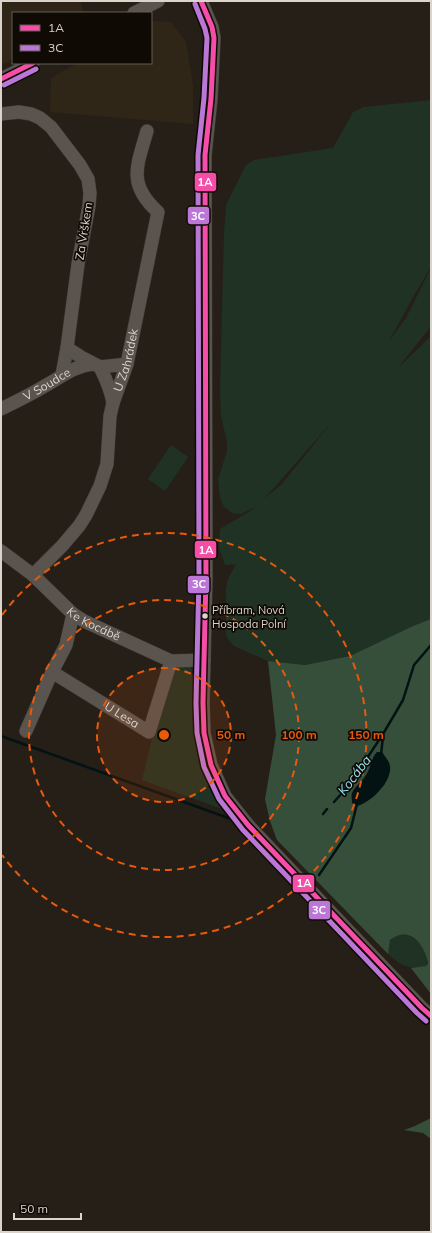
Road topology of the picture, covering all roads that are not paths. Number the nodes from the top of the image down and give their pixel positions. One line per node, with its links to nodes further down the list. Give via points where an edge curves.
1 (201, 1): 17 (street, via 214,38 205,155)
2 (155, 2): 3 (street)
3 (136, 12)
4 (31, 64): 5 (street)
5 (1, 79)
6 (1, 114): 8 (street, Za Vrškem, via 19,112 40,118 51,127 88,179 89,206)
7 (147, 131): 9 (street, U Zahrádek, via 138,163 137,182 140,192 158,212)
8 (67, 348): 10 (street, V Soudce); 11 (street, Za Vrškem)
9 (127, 364): 10 (street, V Soudce); 12 (street, U Zahrádek)
10 (97, 366): 11 (street, V Soudce, via 79,367); 12 (street, via 109,386)
11 (62, 375): 13 (street, V Soudce, via 43,388)
12 (113, 403): 15 (street, U Zahrádek, via 107,464 100,486 86,515 62,546)
13 (1, 409)
14 (1, 551): 15 (street, Ke Kocábě)
15 (33, 575): 16 (street, Ke Kocábě)
16 (73, 614): 18 (street, Ke Kocábě); 19 (street, via 66,645)
17 (204, 660): 18 (street, Ke Kocábě); 21 (street, via 204,733 211,765 225,796 248,825)
18 (171, 661): 19 (street, U Lesa, via 148,732)
19 (52, 672): 20 (street)
20 (26, 731)
21 (431, 1016)

